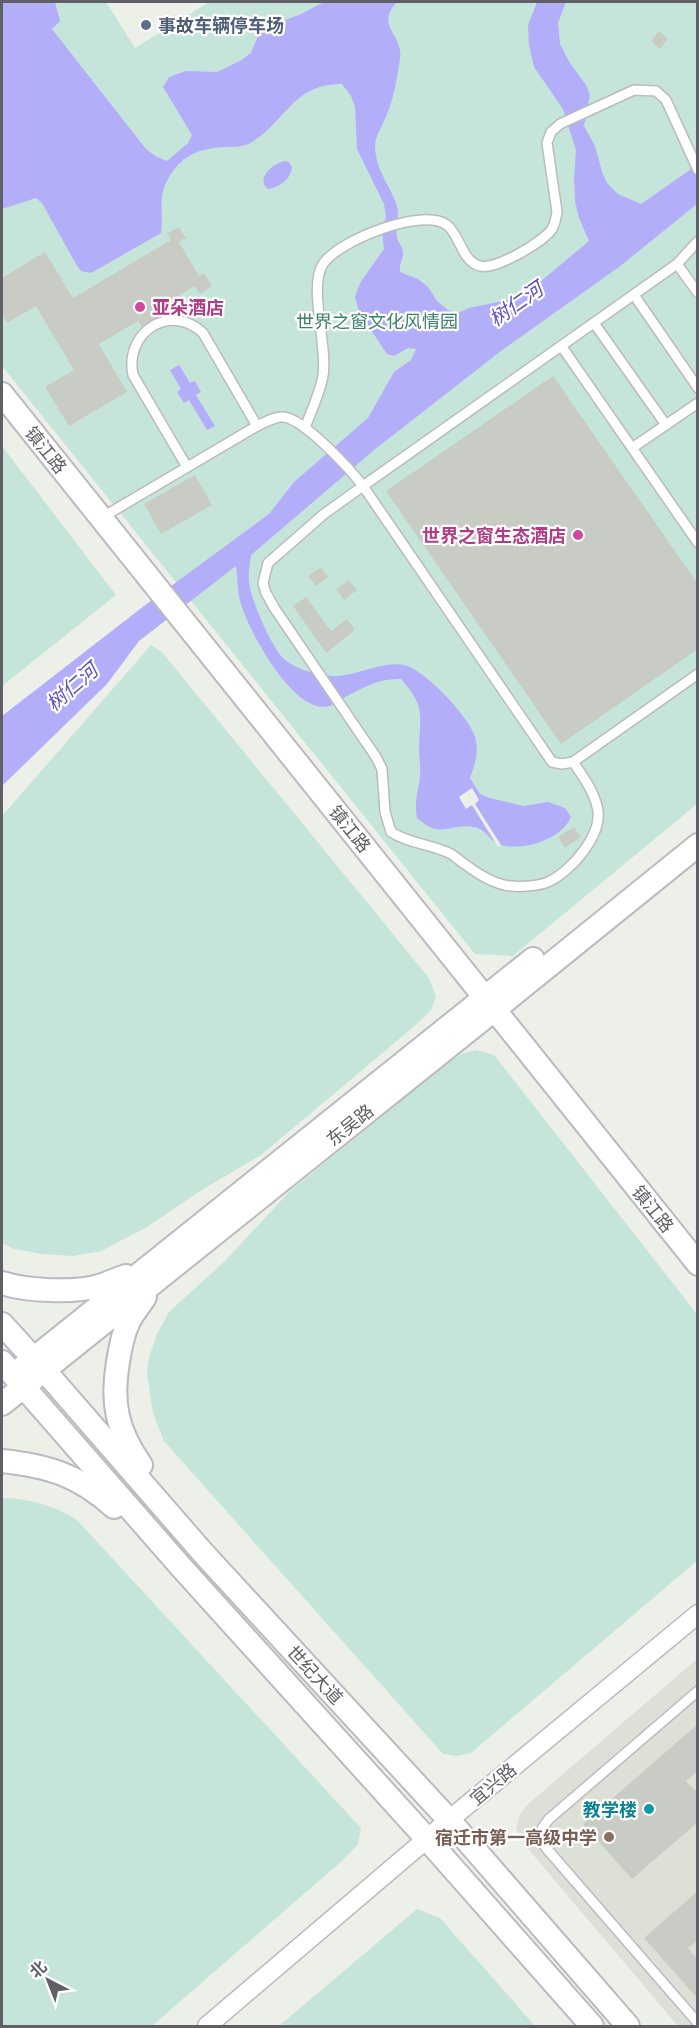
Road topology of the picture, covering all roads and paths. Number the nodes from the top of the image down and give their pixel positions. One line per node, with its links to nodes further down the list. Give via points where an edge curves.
1 (698, 170): 13 (lane, via 666,100 656,91 634,90 560,124 551,132 547,142 557,212 555,223 551,231 518,255 480,266 465,253 455,232 445,223 429,219 362,236 340,247 325,261 318,277 325,355 323,378)
2 (698, 241): 3 (lane)
3 (677, 264): 4 (lane); 5 (lane)
4 (698, 293)
5 (634, 295): 6 (lane); 8 (lane)
6 (594, 323): 7 (lane); 11 (lane)
7 (562, 346): 14 (lane); 16 (lane)
8 (698, 388)
9 (2, 394): 17 (street, 镇江路)
10 (698, 403): 11 (lane)
11 (666, 425): 14 (lane)
12 (257, 426): 13 (lane, via 283,416); 15 (lane); 15 (lane, via 195,325 168,320 152,326 138,339 130,363 133,375)
13 (305, 428): 16 (lane)
14 (632, 448): 18 (lane)
15 (187, 467): 17 (lane)
16 (363, 486): 21 (lane, via 552,762); 21 (lane, via 268,563 262,583 382,769 391,832 452,854 494,881 510,886 547,882 571,866 598,826 598,807)
17 (101, 518): 24 (street, 镇江路)
18 (694, 529): 19 (lane)
19 (698, 543)
20 (698, 674): 21 (lane)
21 (573, 762)
22 (698, 826): 24 (street, 东吴路)
23 (698, 845): 24 (street, 东吴路)
24 (489, 1004): 25 (street, 镇江路); 26 (street, 东吴路)
25 (698, 1264)
26 (149, 1276): 27 (street, via 97,1287 38,1290); 29 (street, 东吴路); 33 (street, via 118,1360 115,1406 131,1450)
27 (2, 1283)
28 (2, 1324): 29 (street, 世纪大道)
29 (39, 1364): 30 (street, 东吴路); 33 (street, 世纪大道)
30 (10, 1377): 31 (street, 东吴路); 34 (street, 世纪大道)
31 (2, 1404)
32 (2, 1461): 34 (street, via 73,1477 95,1490)
33 (204, 1554): 37 (street, 世纪大道)
34 (182, 1568): 38 (street, 世纪大道)
35 (698, 1614): 37 (street, 宜兴路)
36 (698, 1691): 39 (lane, via 549,1819 540,1833 547,1849)
37 (449, 1820): 38 (street, 宜兴路); 42 (street, 世纪大道)
38 (428, 1839): 40 (street, 宜兴路); 41 (street, 世纪大道)
39 (698, 2023)
40 (207, 2026)
41 (592, 2026)
42 (628, 2026)

